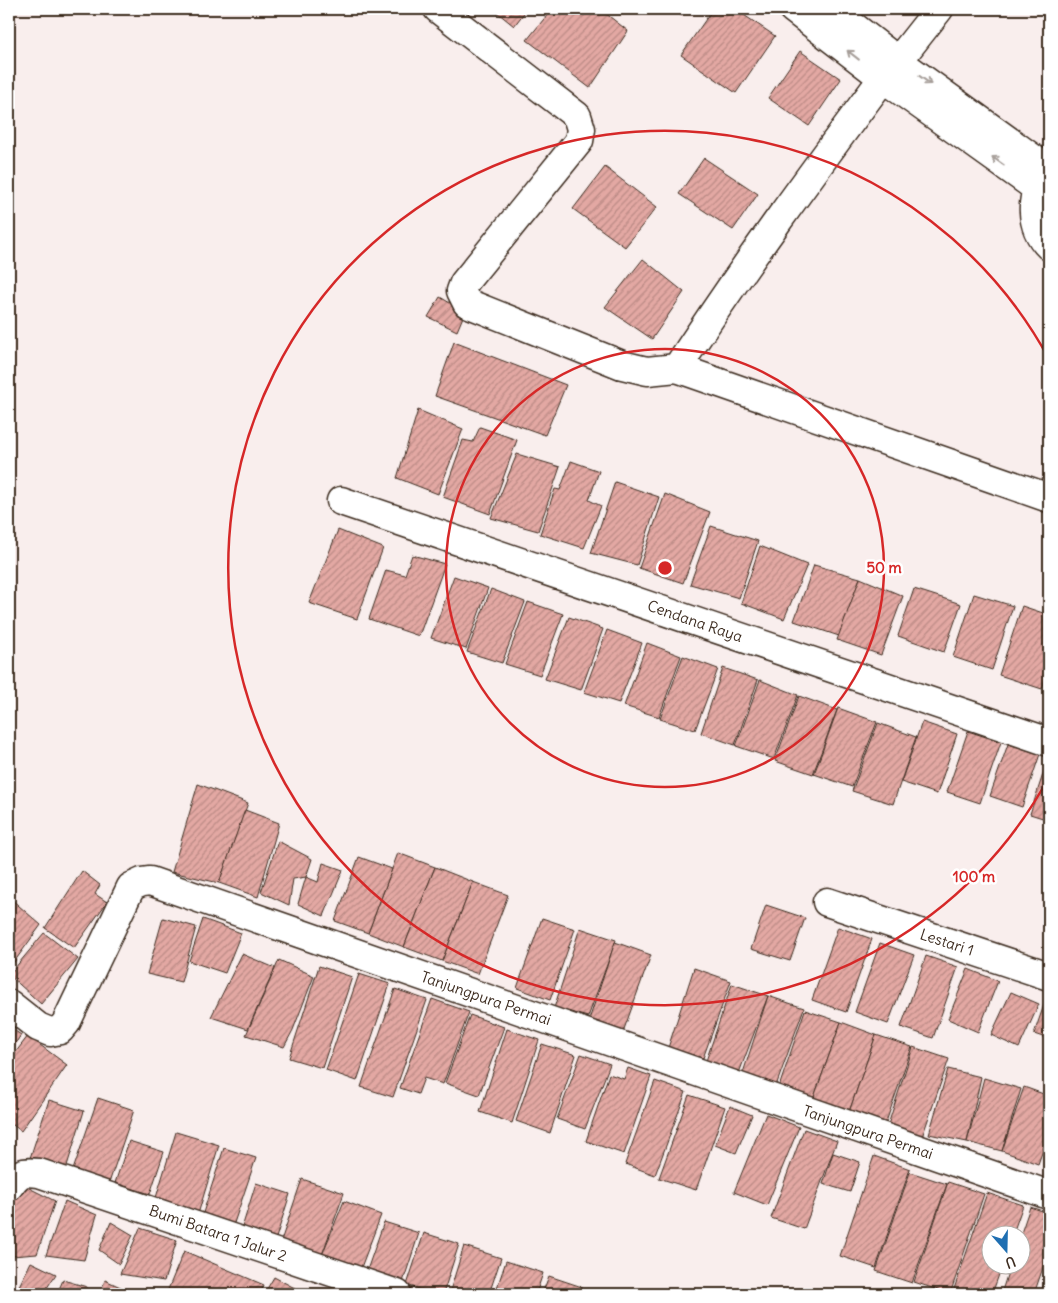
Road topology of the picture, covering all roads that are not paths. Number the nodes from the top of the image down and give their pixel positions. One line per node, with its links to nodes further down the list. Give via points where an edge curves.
1 (438, 9): 8 (street, via 577,116 581,129 579,141 464,283 461,291 467,303 622,365 647,371)
2 (792, 9): 5 (street, one-way to 2)
3 (831, 9): 5 (street)
4 (939, 9): 5 (street)
5 (890, 69): 6 (street); 8 (street, via 720,302)
6 (1046, 177): 7 (street, via 1033,207 1036,225)
7 (1049, 246)
8 (677, 368): 9 (street)
9 (1049, 498)
10 (341, 501): 11 (street, Cendana Raya)
11 (1049, 742)
12 (836, 905): 13 (street, Lestari 1)
13 (1049, 976)
14 (9, 1004): 16 (street, Tanjungpura Permai, via 38,1027 50,1032 60,1030 131,887 150,881)
15 (9, 1186): 17 (street, Bumi Batara 1 Jalur 2, via 17,1175 39,1173)
16 (1049, 1195)
17 (397, 1294)

